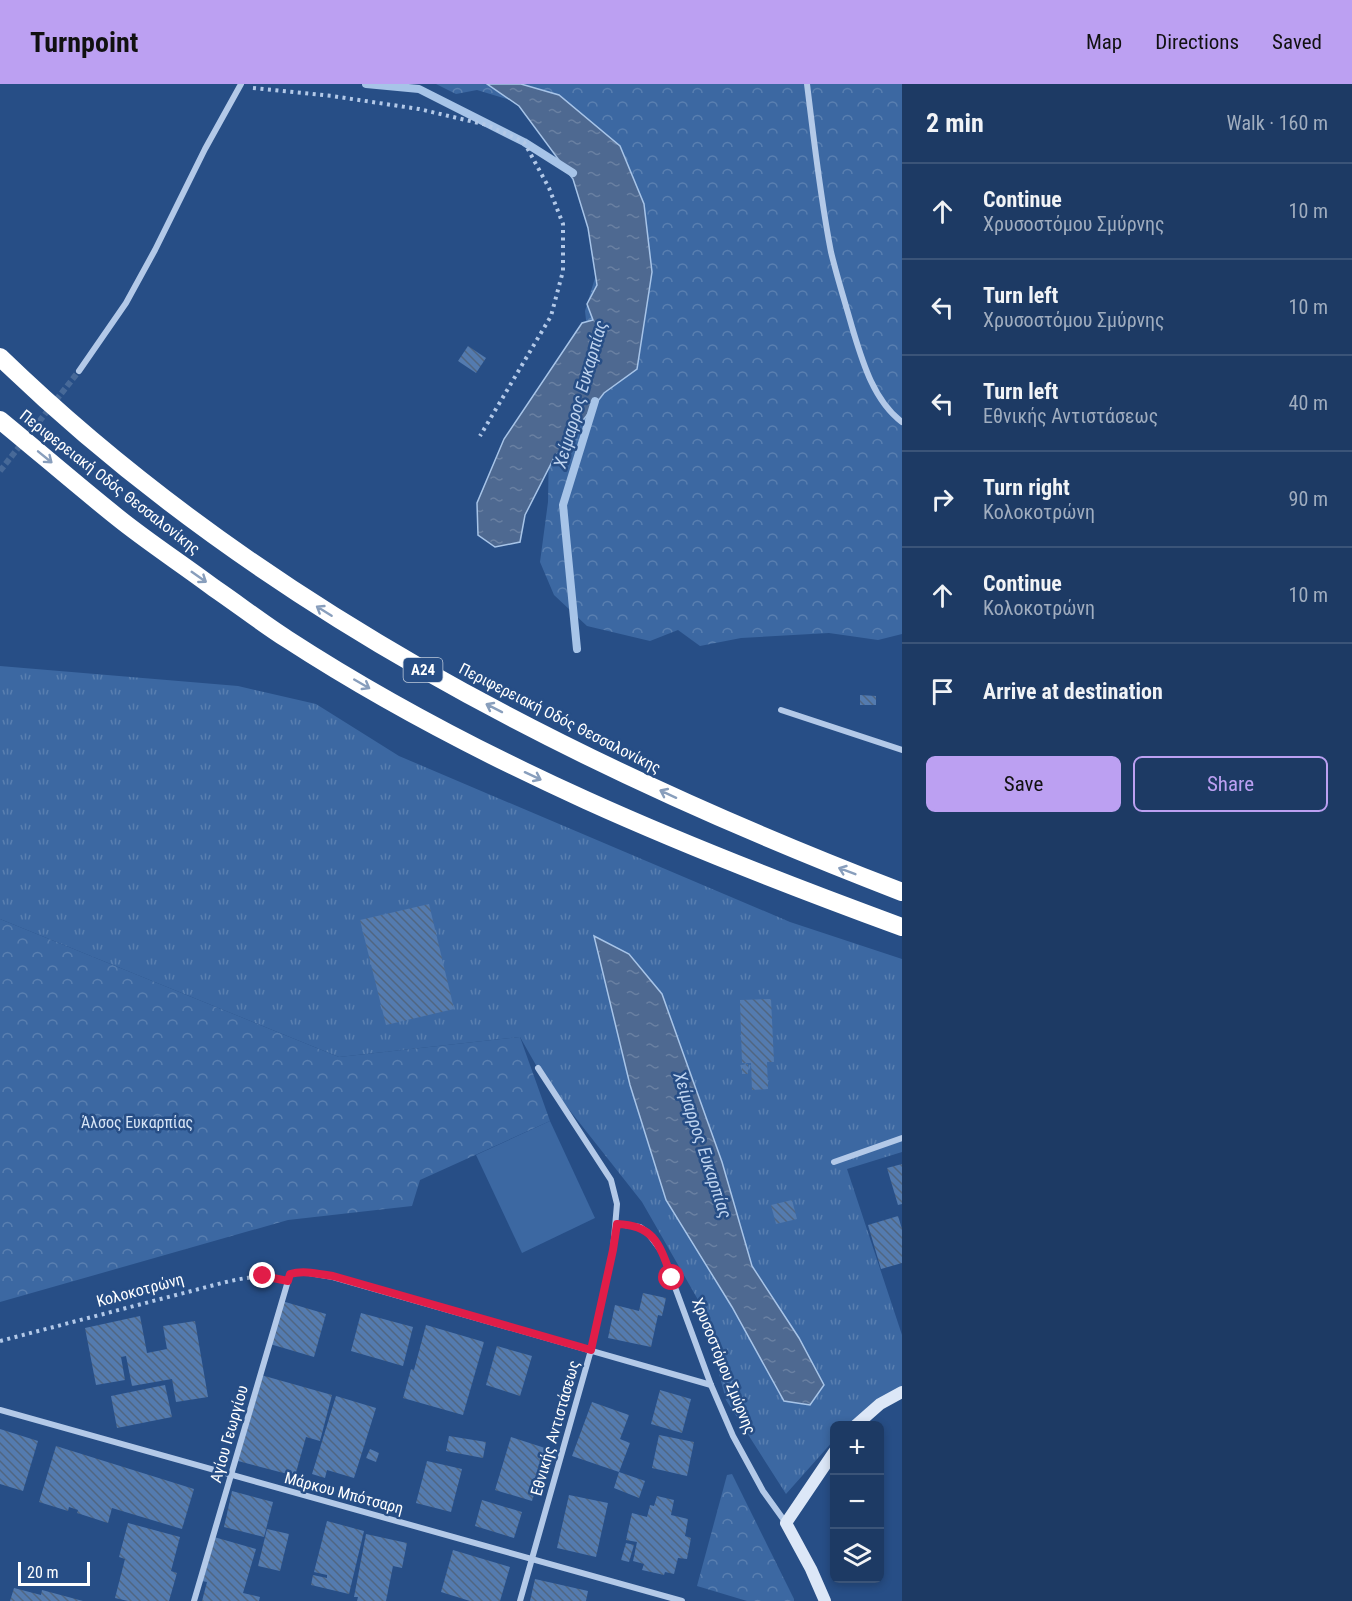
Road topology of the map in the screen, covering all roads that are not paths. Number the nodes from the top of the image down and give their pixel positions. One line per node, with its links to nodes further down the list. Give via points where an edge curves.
1 (807, 84): 6 (street, via 821,195 842,293 877,392)
2 (240, 85): 4 (street, via 126,303)
3 (0, 357): 9 (highway, Περιφερειακή Οδός Θεσσαλονίκης / Α24, one-way to 3, via 811,857 624,773 478,700 362,634 199,525 108,454)
4 (79, 371)
5 (0, 420): 10 (highway, Περιφερειακή Οδός Θεσσαλονίκης / Α24, one-way to 10, via 117,517 222,593 286,638 435,727 574,796)
6 (902, 422)
7 (781, 710): 8 (street)
8 (902, 750)
9 (902, 892)
10 (902, 927)
11 (538, 1068): 14 (street, Εθνικής Αντιστάσεως, via 611,1180)
12 (902, 1138): 13 (street)
13 (834, 1162)
14 (617, 1224): 15 (street, Εθνικής Αντιστάσεως); 16 (street, Χρυσοστόμου Σμύρνης, via 640,1227 662,1252)
15 (591, 1350): 16 (street); 21 (street, Αγίου Γεωργίου, via 333,1276 309,1272 289,1278); 23 (street, Εθνικής Αντιστάσεως)
16 (711, 1385): 22 (street, Χρυσοστόμου Σμύρνης, via 742,1453)
17 (902, 1392): 19 (street)
18 (0, 1410): 21 (street, Μάρκου Μπότσαρη)
19 (860, 1421)
20 (830, 1458): 22 (street)
21 (231, 1475): 23 (street, Μάρκου Μπότσαρη); 24 (street, Αγίου Γεωργίου)
22 (786, 1523): 27 (street, Χρυσοστόμου Σμύρνης)
23 (532, 1559): 25 (street, Εθνικής Αντιστάσεως); 26 (street, Μάρκου Μπότσαρη)
24 (194, 1601)
25 (520, 1601)
26 (682, 1601)
27 (825, 1601)

